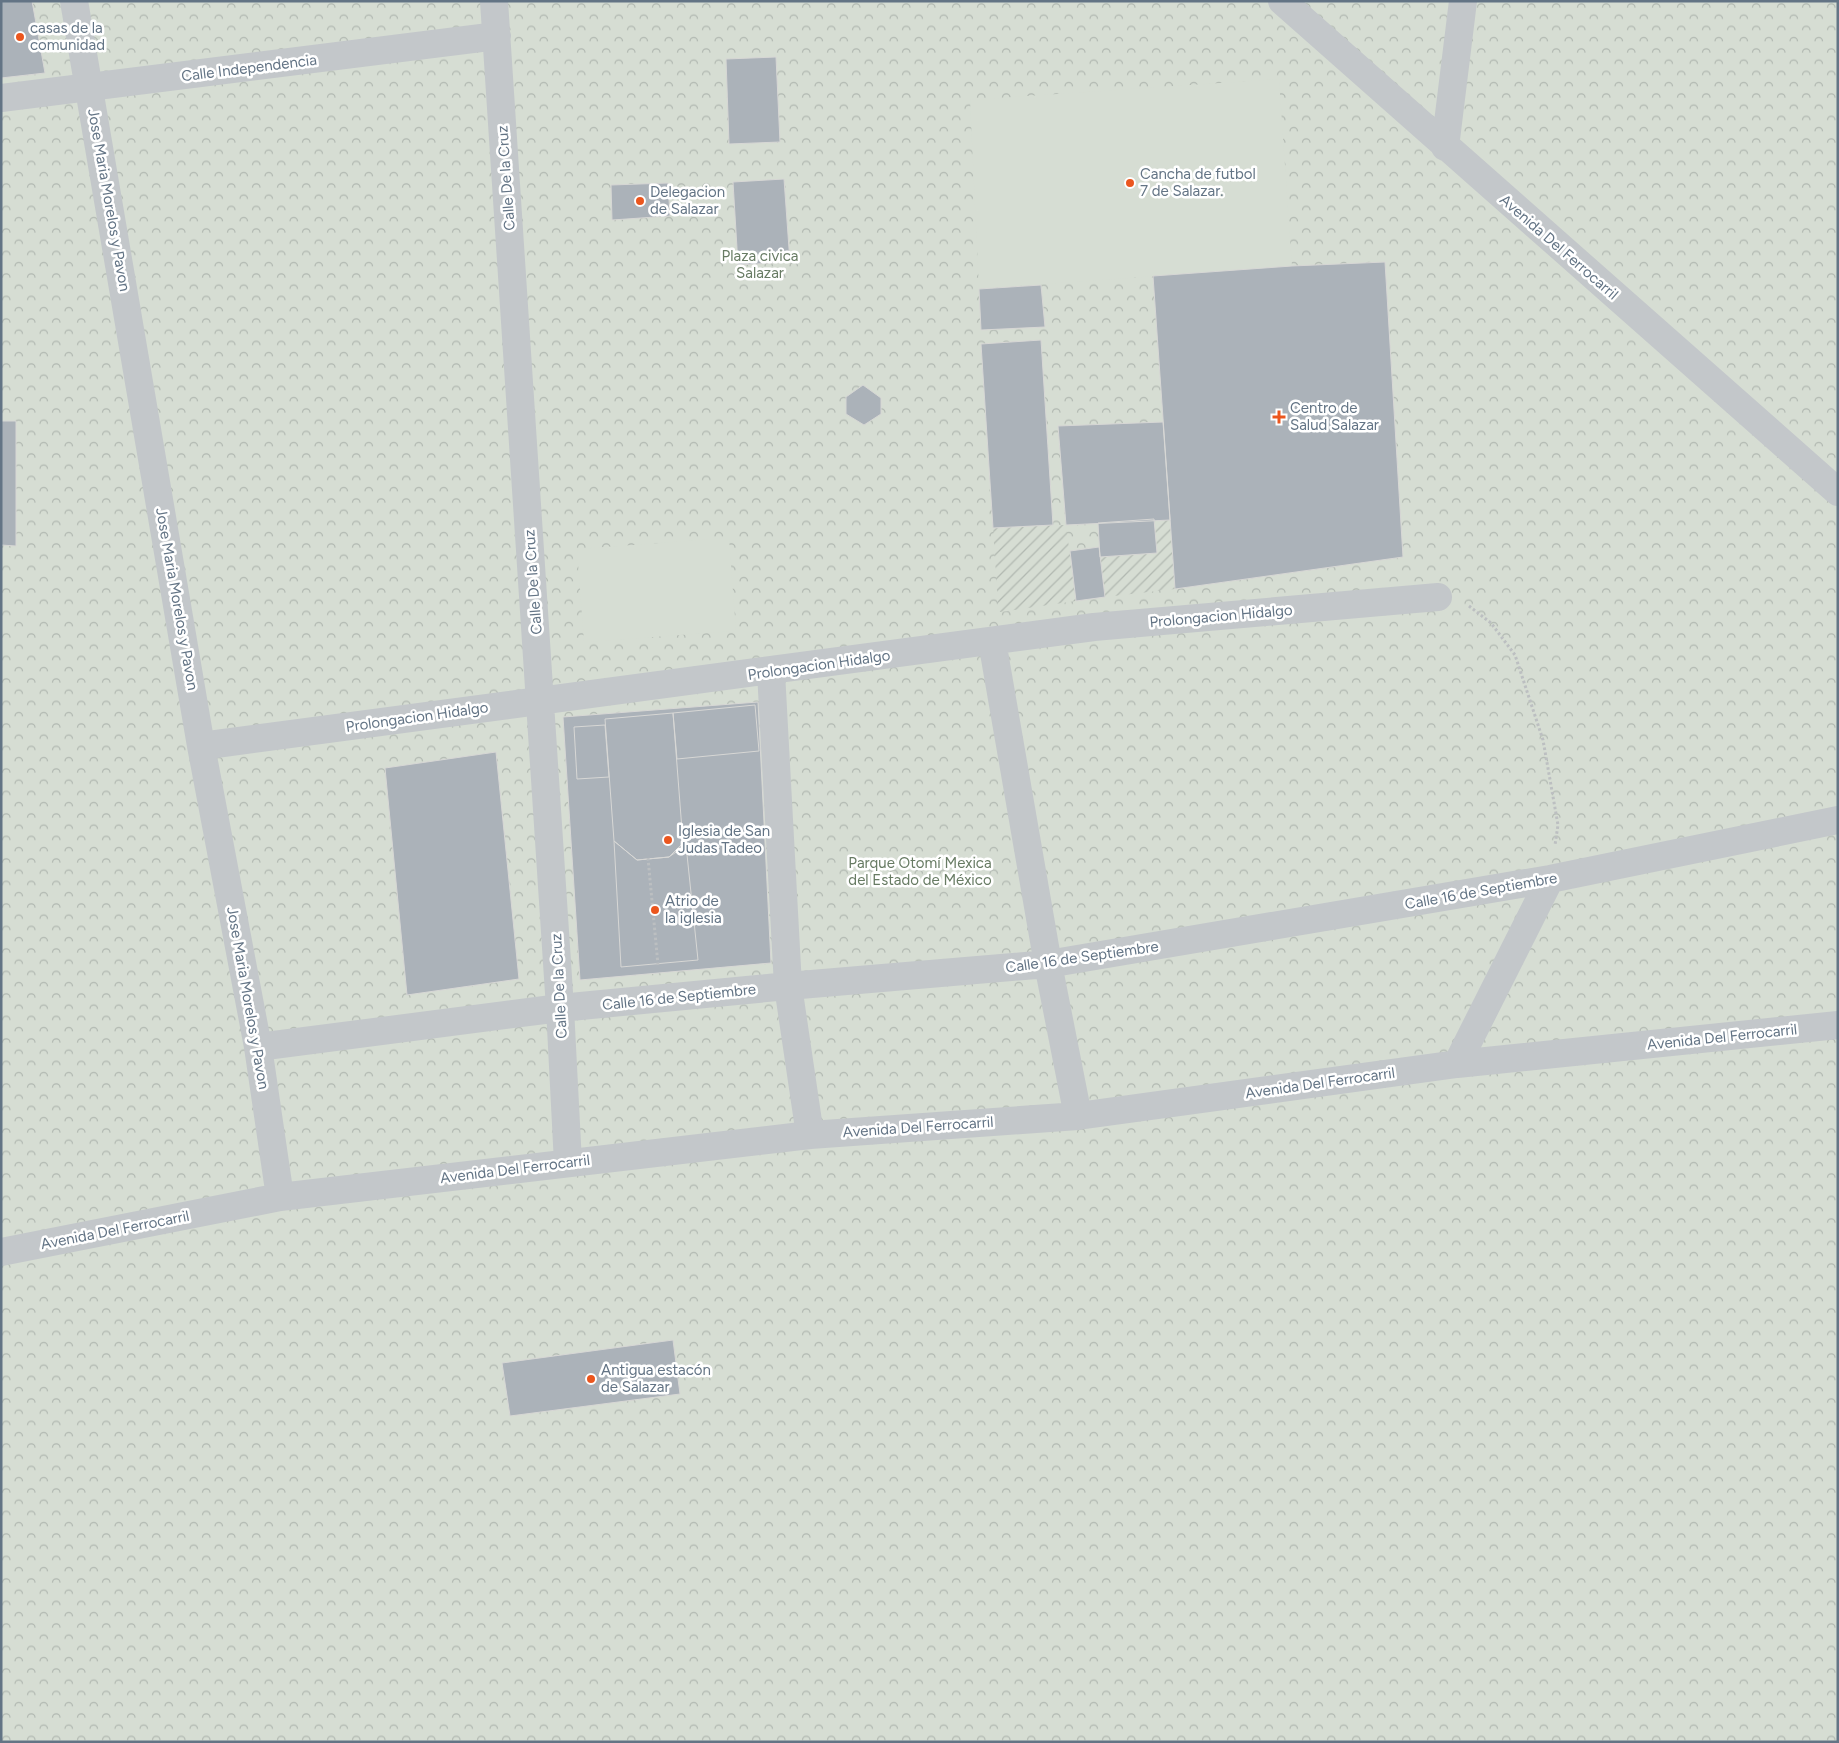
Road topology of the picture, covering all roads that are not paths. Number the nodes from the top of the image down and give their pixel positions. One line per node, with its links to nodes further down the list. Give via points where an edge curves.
1 (74, 1): 6 (street, Jose Maria Morelos y Pavon)
2 (494, 1): 5 (street, Calle De la Cruz)
3 (1282, 1): 8 (street, Avenida Del Ferrocarril)
4 (1464, 1): 8 (street)
5 (497, 36): 6 (street, Calle Independencia); 13 (street, Calle De la Cruz)
6 (90, 88): 7 (street, Calle Independencia); 14 (street, Jose Maria Morelos y Pavon)
7 (1, 98)
8 (1444, 146): 9 (street, Avenida Del Ferrocarril)
9 (1838, 492)
10 (1438, 597): 11 (street, Prolongacion Hidalgo, via 1094,627)
11 (992, 641): 12 (street, Prolongacion Hidalgo); 17 (street)
12 (771, 672): 13 (street, Prolongacion Hidalgo); 18 (street)
13 (541, 700): 14 (street, Prolongacion Hidalgo); 19 (street, Calle De la Cruz)
14 (201, 746): 21 (street, Jose Maria Morelos y Pavon)
15 (1838, 820): 16 (street, Calle 16 de Septiembre)
16 (1550, 879): 17 (street, Calle 16 de Septiembre); 22 (street)
17 (1048, 964): 18 (street, Calle 16 de Septiembre); 23 (street)
18 (788, 986): 19 (street, Calle 16 de Septiembre); 24 (street)
19 (560, 1008): 21 (street, Calle 16 de Septiembre); 25 (street, Calle De la Cruz)
20 (1838, 1025): 22 (street, Avenida Del Ferrocarril)
21 (258, 1048): 26 (street, Jose Maria Morelos y Pavon)
22 (1457, 1064): 23 (street, Avenida Del Ferrocarril)
23 (1078, 1116): 24 (street, Avenida Del Ferrocarril)
24 (810, 1135): 25 (street, Avenida Del Ferrocarril)
25 (568, 1163): 26 (street, Avenida Del Ferrocarril)
26 (280, 1197): 27 (street, Avenida Del Ferrocarril)
27 (1, 1252)

